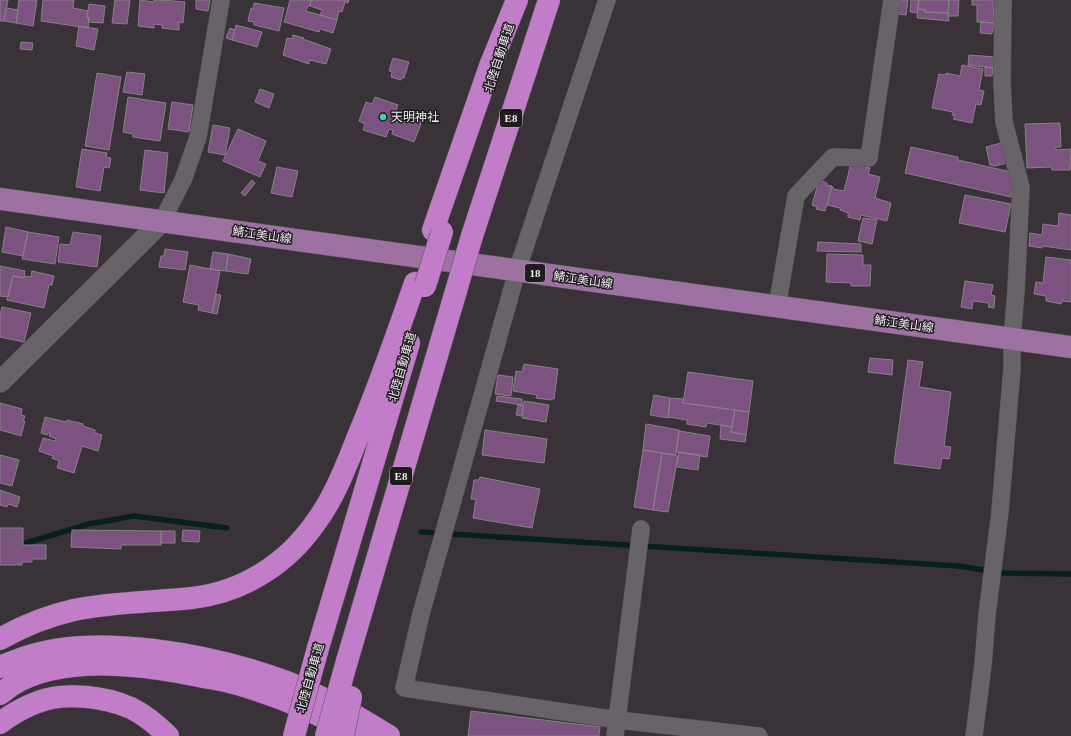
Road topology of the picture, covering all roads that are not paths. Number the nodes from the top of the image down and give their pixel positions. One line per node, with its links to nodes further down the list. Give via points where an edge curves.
1 (220, 0): 8 (street, via 198,137 183,180)
2 (517, 0): 10 (highway, via 490,66)
3 (550, 0): 17 (highway, E8, bridge, via 472,236 390,513)
4 (607, 0): 9 (street)
5 (892, 0): 11 (street, via 869,158 833,157 796,196)
6 (1003, 0): 12 (street, via 1004,122 1021,187)
7 (0, 199): 8 (main road, 鯖江美山線 / 18)
8 (162, 220): 9 (main road, 鯖江美山線 / 18); 14 (street)
9 (517, 271): 11 (main road, 鯖江美山線 / 18); 21 (street, via 421,614 404,688)
10 (420, 285): 16 (highway, via 334,493 317,522 298,545 275,566 250,581 224,591 194,597 73,610 37,621); 23 (highway, 北陸自動車道 / E8, bridge)
11 (777, 307): 12 (main road, 鯖江美山線 / 18)
12 (1012, 339): 13 (main road, 鯖江美山線 / 18); 29 (street, via 1012,368 1000,512)
13 (1071, 347)
14 (0, 382)
15 (641, 529): 21 (street)
16 (0, 640)
17 (353, 664): 24 (highway, E8, bridge); 25 (highway, bridge)
18 (0, 667): 27 (highway, via 30,655 91,646 127,648 207,659 287,682 325,699)
19 (0, 694): 26 (highway, via 12,685 36,674 64,668 93,664 168,670 236,684 277,698 315,714)
20 (0, 723): 22 (highway, via 16,711 39,701 85,697 108,700 132,708 155,723)
21 (616, 728): 28 (street)
22 (168, 736)
23 (294, 736)
24 (326, 736)
25 (343, 736)
26 (356, 736)
27 (389, 736)
28 (759, 736)
29 (974, 736)

